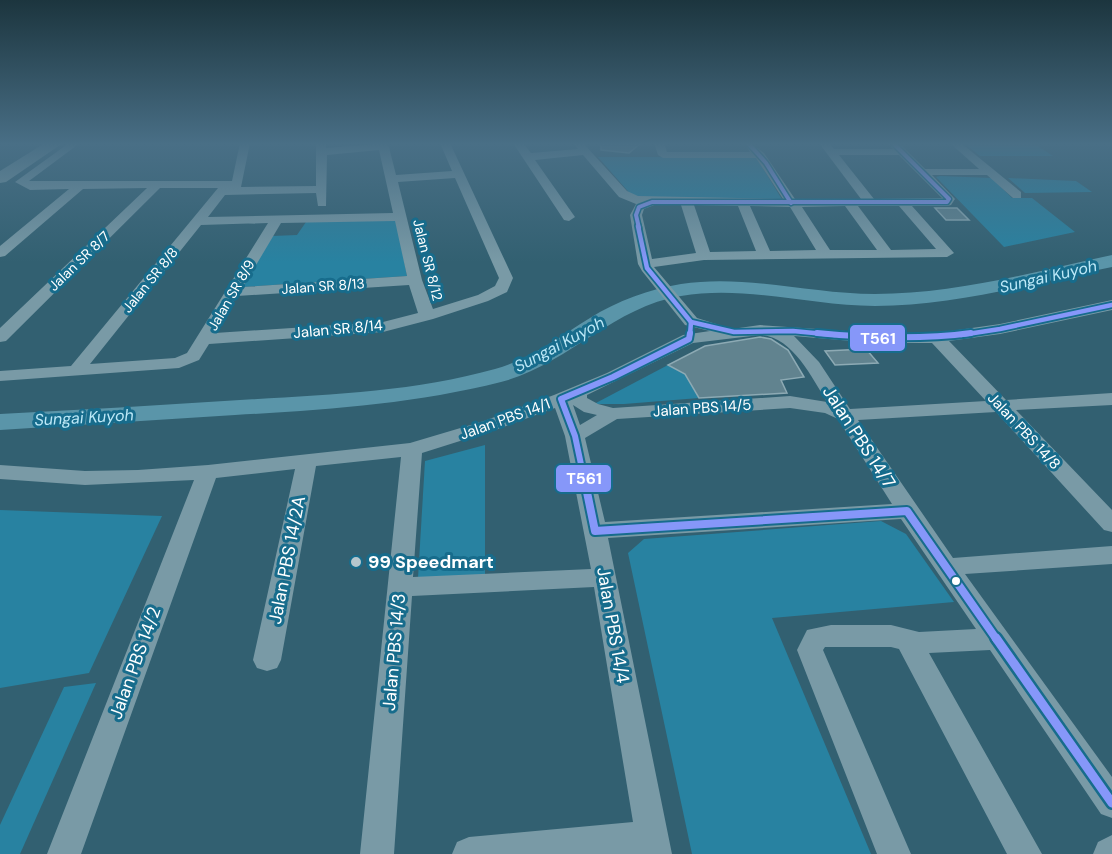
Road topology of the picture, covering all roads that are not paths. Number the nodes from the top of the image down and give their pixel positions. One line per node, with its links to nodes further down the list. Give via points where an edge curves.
1 (23, 183): 15 (street)
2 (232, 183): 13 (street)
3 (322, 183): 14 (street)
4 (394, 183): 24 (street, Jalan SR 8/12)
5 (464, 183): 38 (street, Jalan SR 8/14, via 506,278 502,289)
6 (546, 183): 25 (street)
7 (613, 183): 17 (street, via 623,194)
8 (779, 183): 20 (street)
9 (855, 183): 22 (street)
10 (933, 183): 23 (street, via 949,199 947,202)
11 (1003, 183): 16 (street)
12 (153, 189): 13 (street); 15 (street); 41 (street, Jalan SR 8/7)
13 (230, 189): 14 (street); 28 (street, Jalan SR 8/8)
14 (322, 189): 26 (street)
15 (76, 190): 29 (street)
16 (1017, 195)
17 (652, 202): 18 (street); 34 (street, via 639,207 636,215)
18 (687, 202): 19 (street); 33 (street)
19 (743, 203): 20 (street); 31 (street)
20 (793, 203): 21 (street); 32 (street)
21 (849, 203): 22 (street); 30 (street)
22 (871, 203): 23 (street)
23 (903, 203): 30 (street, via 947,253)
24 (402, 217): 26 (street); 35 (street, Jalan SR 8/12)
25 (570, 217)
26 (322, 218): 27 (street)
27 (277, 219): 28 (street); 36 (street, Jalan SR 8/9)
28 (198, 221): 45 (street, Jalan SR 8/8)
29 (0, 253)
30 (887, 254): 32 (street)
31 (765, 255): 32 (street); 33 (street)
32 (826, 255)
33 (704, 256): 34 (street)
34 (646, 266): 39 (street)
35 (415, 279): 36 (street, Jalan SR 8/13); 38 (street, Jalan SR 8/12)
36 (231, 292): 44 (street, Jalan SR 8/9)
37 (1112, 305): 43 (street, Jalan PBS 14/1)
38 (427, 316): 44 (street, Jalan SR 8/14, via 383,327)
39 (689, 326): 40 (street, Jalan PBS 14/1, via 734,332); 48 (street, Jalan PBS 14/1)
40 (760, 330): 42 (street, Jalan PBS 14/1); 46 (street, Jalan PBS 14/7, via 783,336 797,345)
41 (0, 337)
42 (853, 337): 43 (street, Jalan PBS 14/1); 46 (street, via 821,342 813,348)
43 (936, 338): 51 (street, Jalan PBS 14/8)
44 (205, 339): 45 (street, Jalan SR 8/9, via 193,356 179,363)
45 (78, 369): 47 (street)
46 (817, 373): 50 (street, via 820,390); 54 (street, Jalan PBS 14/7)
47 (0, 376)
48 (570, 396): 52 (street, Jalan PBS 14/1); 53 (street, Jalan PBS 14/5); 55 (street, Jalan PBS 14/4)
49 (1112, 399): 51 (street)
50 (790, 402): 53 (street, Jalan PBS 14/5); 54 (street, via 830,408)
51 (1000, 406): 54 (street); 61 (street, Jalan PBS 14/8)
52 (527, 412): 55 (street, via 552,412 565,419); 56 (street, Jalan PBS 14/1)
53 (613, 414): 55 (street, Jalan PBS 14/5)
54 (843, 415): 60 (street, Jalan PBS 14/7)
55 (575, 436): 62 (street, Jalan PBS 14/4)
56 (412, 449): 57 (street, Jalan PBS 14/1); 66 (street, Jalan PBS 14/3)
57 (307, 461): 59 (street, Jalan PBS 14/1); 69 (street, Jalan PBS 14/2A)
58 (0, 472): 59 (street, Jalan PBS 14/1, via 85,478)
59 (208, 472): 72 (street, Jalan PBS 14/2)
60 (907, 511): 62 (street); 64 (street, Jalan PBS 14/7)
61 (1112, 524)
62 (595, 531): 65 (street, Jalan PBS 14/4)
63 (1112, 555): 64 (street)
64 (946, 567): 67 (street, Jalan PBS 14/7)
65 (605, 577): 66 (street); 71 (street, Jalan PBS 14/4)
66 (400, 587): 73 (street, Jalan PBS 14/3)
67 (997, 639): 68 (street); 70 (street, Jalan PBS 14/7)
68 (908, 641): 75 (street, via 891,636 831,636 816,638 810,650); 76 (street)
69 (267, 660)
70 (1112, 804)
71 (653, 845): 74 (street)
72 (64, 854)
73 (377, 854)
74 (469, 854)
75 (894, 854)
76 (1025, 854)

